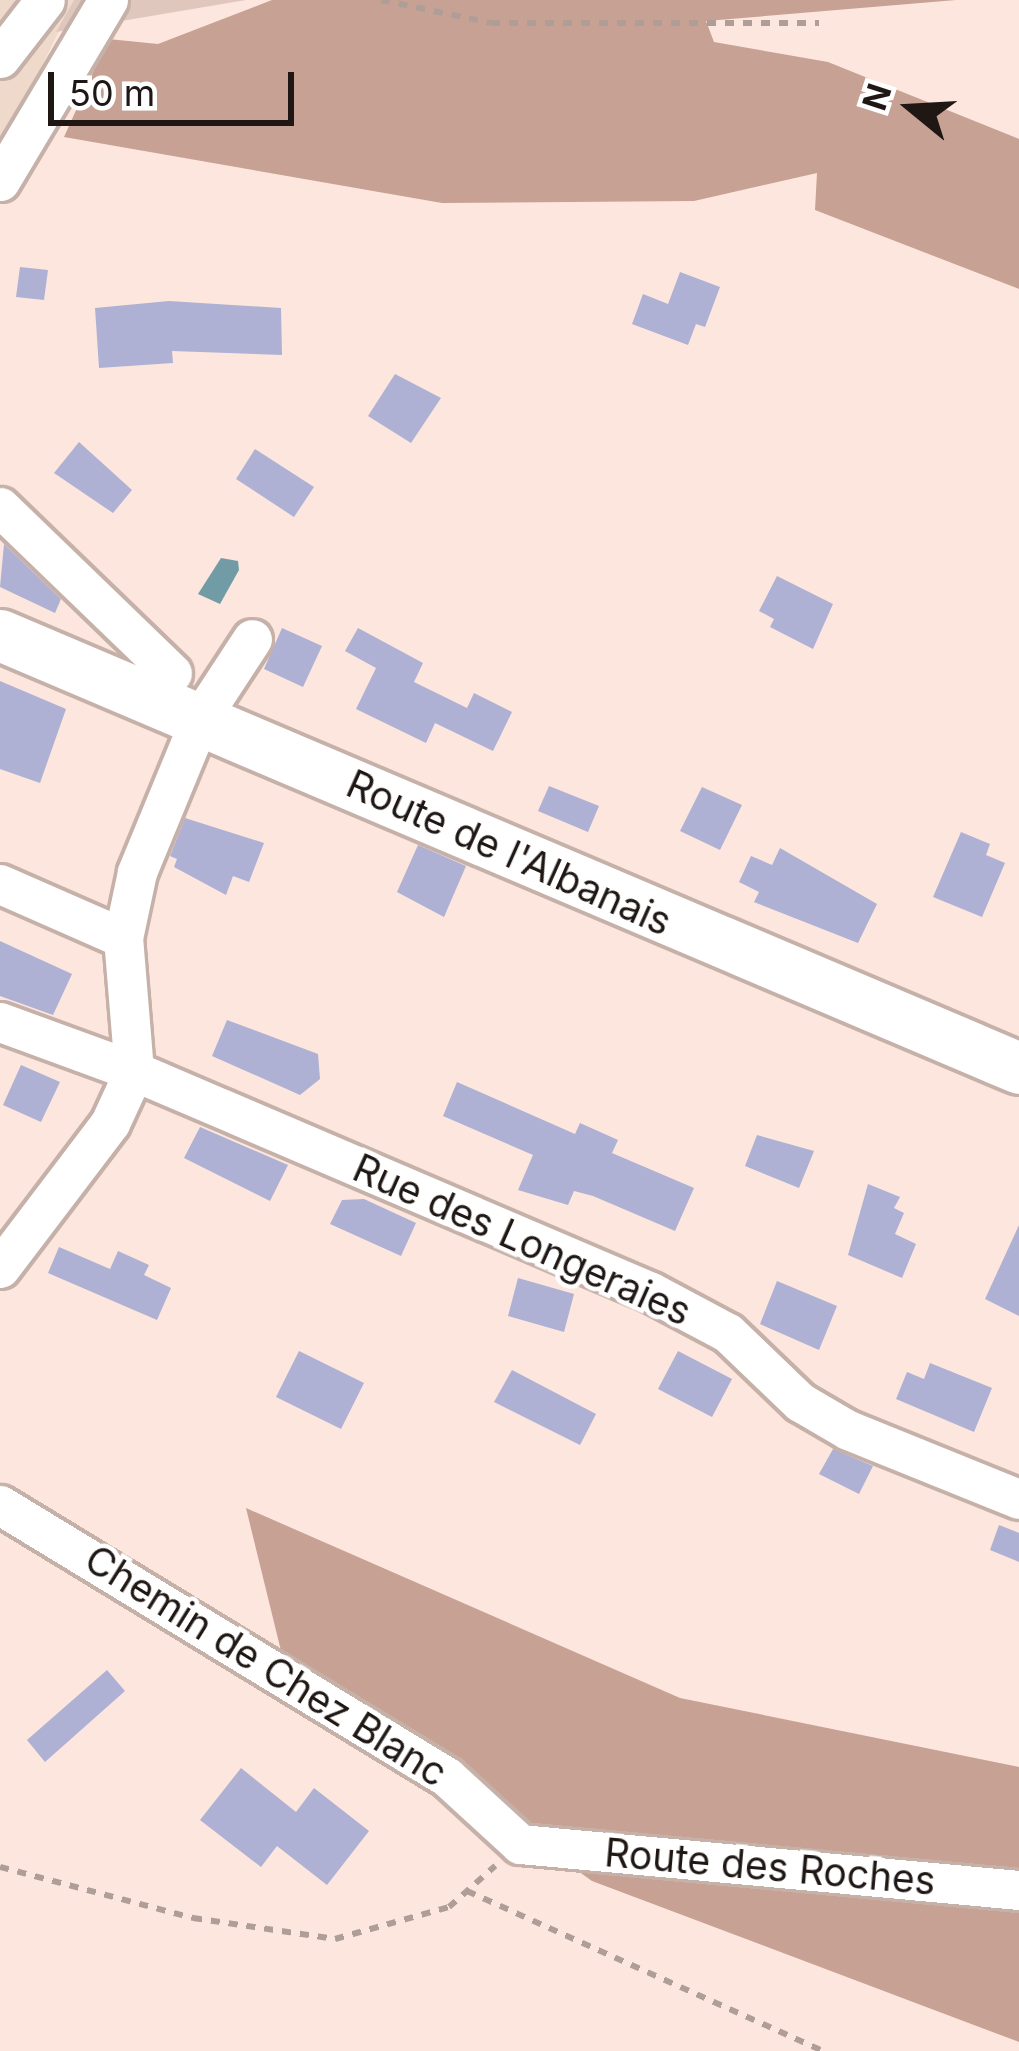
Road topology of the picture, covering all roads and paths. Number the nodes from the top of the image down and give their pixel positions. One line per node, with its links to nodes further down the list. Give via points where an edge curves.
1 (45, 0): 5 (street)
2 (108, 0): 6 (street)
3 (381, 0): 4 (path, via 491,23)
4 (818, 22)
5 (0, 58)
6 (0, 181)
7 (0, 507): 10 (street)
8 (0, 635): 11 (main road, Route de l'Albanais)
9 (252, 639): 11 (street)
10 (172, 673)
11 (200, 717): 13 (street, via 155,819); 15 (main road, Route de l'Albanais)
12 (0, 884): 13 (street)
13 (123, 938): 16 (street)
14 (0, 1022): 16 (street, Rue des Longeraies)
15 (1019, 1068)
16 (134, 1071): 17 (street, via 110,1123); 18 (street, Rue des Longeraies, via 651,1292 728,1334 800,1402 848,1430)
17 (0, 1268)
18 (1019, 1499)
19 (0, 1505): 20 (street, Chemin de Chez Blanc, via 447,1777)
20 (520, 1844): 22 (street, Route des Roches); 23 (path)
21 (0, 1867): 23 (path, via 193,1918 335,1939 449,1906)
22 (1019, 1890)
23 (466, 1891): 24 (path)
24 (824, 2051)

